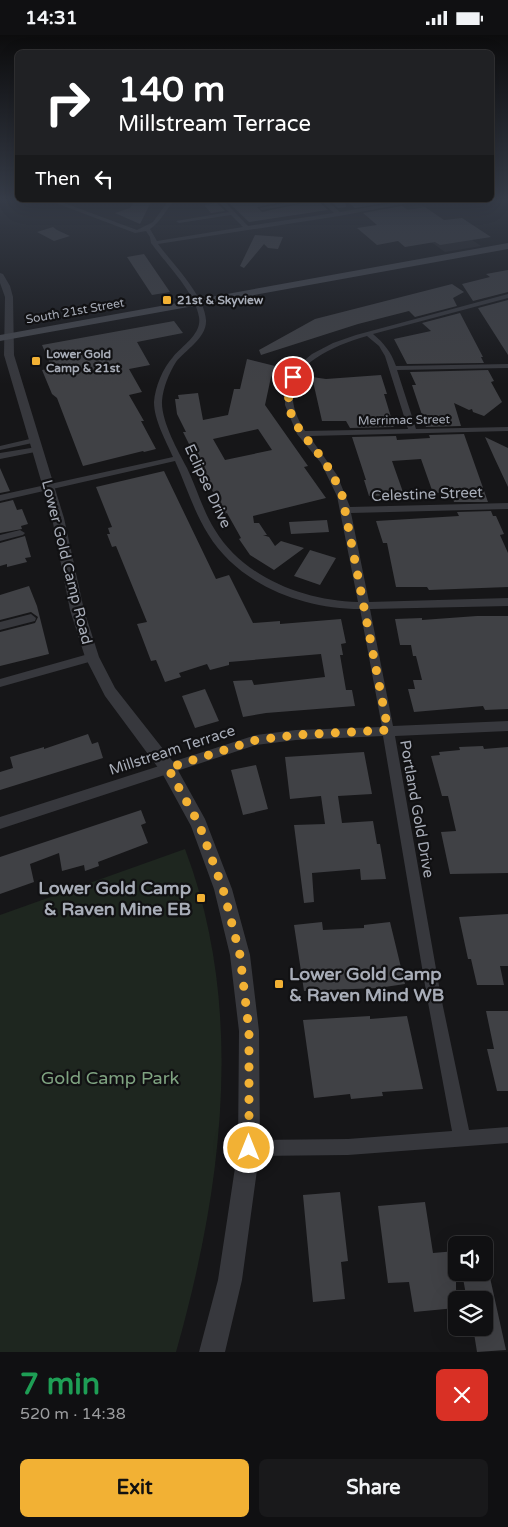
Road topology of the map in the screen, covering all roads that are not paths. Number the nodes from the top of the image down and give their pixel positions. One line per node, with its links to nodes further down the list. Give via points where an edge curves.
1 (167, 261): 5 (street)
2 (422, 261): 5 (main road, South 21st Street)
3 (0, 275): 7 (street, Lower Gold Camp Road, via 9,297)
4 (508, 296): 6 (street, Portland Gold Drive)
5 (197, 302): 7 (main road, South 21st Street); 16 (street, Eclipse Drive, via 203,326 173,362 162,383 158,405)
6 (368, 333): 9 (street, via 382,345); 12 (street, Portland Gold Drive, via 325,349 299,369 290,386 288,402)
7 (4, 337): 13 (street, Lower Gold Camp Road)
8 (508, 366): 9 (street)
9 (394, 368): 11 (street)
10 (508, 429): 11 (street, Merrimac Street)
11 (413, 431): 12 (street, Merrimac Street)
12 (301, 434): 20 (street, Portland Gold Drive, via 335,479)
13 (35, 445): 14 (street); 15 (street); 17 (street, Lower Gold Camp Road)
14 (0, 448)
15 (0, 457)
16 (178, 457): 17 (street); 24 (street, Eclipse Drive, via 212,535 237,563 292,593 335,605)
17 (49, 486): 18 (street); 27 (street, Lower Gold Camp Road, via 77,610)
18 (0, 498)
19 (508, 506): 20 (street, Celestine Street)
20 (346, 510): 24 (street, Portland Gold Drive)
21 (20, 533): 22 (street)
22 (0, 538)
23 (508, 602): 24 (street, Eclipse Drive)
24 (364, 605): 30 (street, Portland Gold Drive)
25 (31, 617): 26 (street)
26 (0, 626)
27 (92, 657): 28 (street); 31 (street, Lower Gold Camp Road, via 110,692)
28 (0, 683)
29 (508, 726): 30 (street, Millstream Terrace)
30 (388, 730): 31 (street, Millstream Terrace, via 256,740); 34 (street, Portland Gold Drive)
31 (168, 768): 32 (street, Millstream Terrace); 35 (street, Lower Gold Camp Road, via 199,824 223,889 240,955 249,1031)
32 (0, 823)
33 (508, 1135): 34 (street)
34 (462, 1138): 35 (street, via 348,1147)
35 (249, 1148): 36 (street, Lower Gold Camp Road, via 230,1280)
36 (212, 1352)

